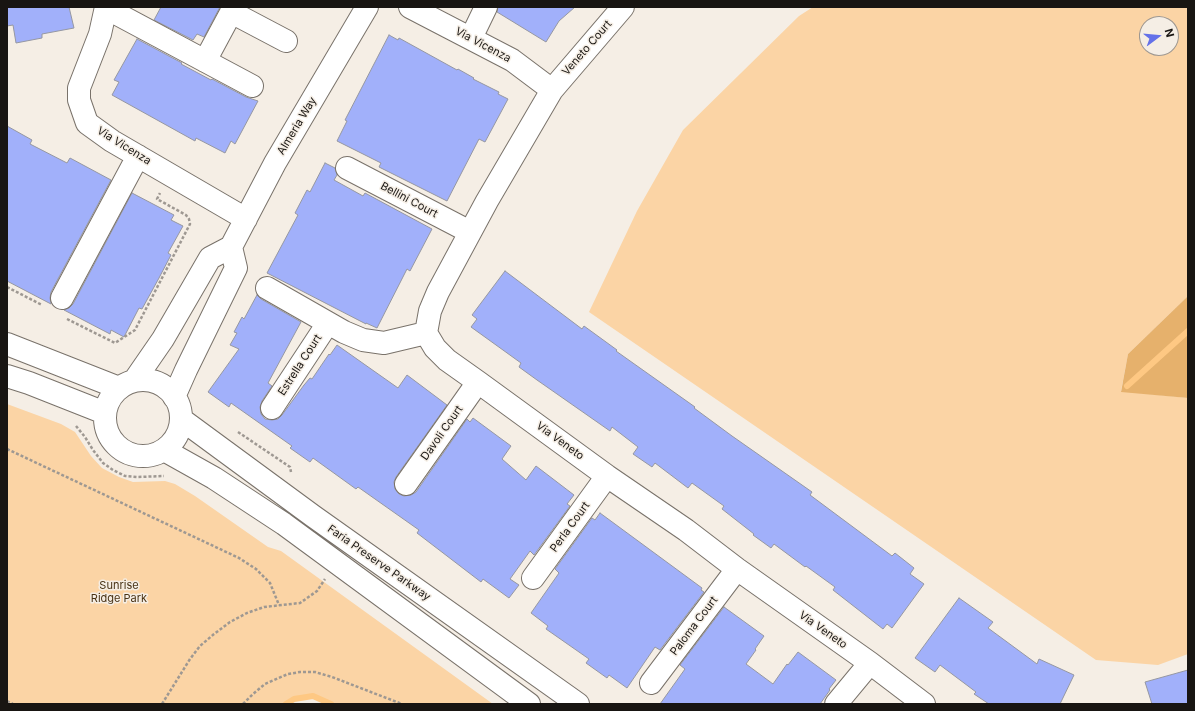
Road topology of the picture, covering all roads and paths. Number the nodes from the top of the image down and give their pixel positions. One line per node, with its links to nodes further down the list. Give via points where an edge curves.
1 (367, 7): 15 (street, Almeria Way, via 275,163)
2 (410, 7): 7 (street, Via Vicenza)
3 (486, 7): 7 (street)
4 (623, 7): 11 (street, Veneto Court)
5 (106, 8): 9 (street); 12 (street, Via Vicenza, via 100,34 79,88 79,100 87,123)
6 (232, 10): 8 (street); 9 (street)
7 (471, 38): 11 (street, Via Vicenza, via 512,60)
8 (286, 41)
9 (206, 61): 10 (street)
10 (252, 86)
11 (552, 90): 16 (street)
12 (138, 156): 15 (street, Via Vicenza); 20 (street)
13 (347, 168): 16 (street, Bellini Court)
14 (162, 191): 20 (path, via 157,199 186,215 190,224 135,330 115,343)
15 (246, 219): 17 (street, Almeria Way)
16 (470, 232): 22 (street, via 438,292 430,311)
17 (231, 247): 26 (street, via 210,258 163,339); 27 (street, via 236,268)
18 (7, 287): 20 (path)
19 (267, 288): 21 (street, Estrella Court)
20 (58, 308)
21 (328, 322): 22 (street, Estrella Court, via 363,340 384,342); 28 (street, Estrella Court)
22 (426, 333): 25 (street, Via Veneto, via 435,348 447,360)
23 (7, 344): 26 (street)
24 (7, 376): 29 (street)
25 (478, 382): 36 (street, Via Veneto); 38 (street, Davoli Court)
26 (127, 384): 27 (street, via 146,380 157,383); 29 (street, via 114,392)
27 (174, 397): 30 (street)
28 (272, 408)
29 (104, 413): 34 (street, via 109,438 128,454 140,457 153,456)
30 (181, 419): 34 (street, via 179,431 173,442); 51 (street, Faria Preserve Parkway)
31 (74, 425): 37 (path, via 103,463 113,470 125,476)
32 (235, 430): 35 (path)
33 (7, 449): 42 (path, via 239,558 256,569 270,583)
34 (164, 450): 50 (street, via 214,478 284,524)
35 (290, 467)
36 (607, 476): 39 (street, Via Veneto, via 686,530); 40 (street, Perla Court)
37 (170, 477)
38 (406, 484)
39 (737, 569): 43 (street, Via Veneto); 44 (street, Paloma Court)
40 (533, 578)
41 (325, 579): 42 (path, via 317,591 300,603)
42 (279, 605): 47 (path, via 247,613 214,634 190,659)
43 (870, 663): 52 (street); 53 (street, Via Veneto)
44 (651, 682)
45 (7, 701): 46 (path)
46 (13, 704)
47 (162, 704)
48 (243, 704): 49 (path, via 277,677 300,672 315,672 332,677)
49 (402, 704)
50 (530, 704)
51 (578, 704)
52 (836, 704)
53 (924, 704)

